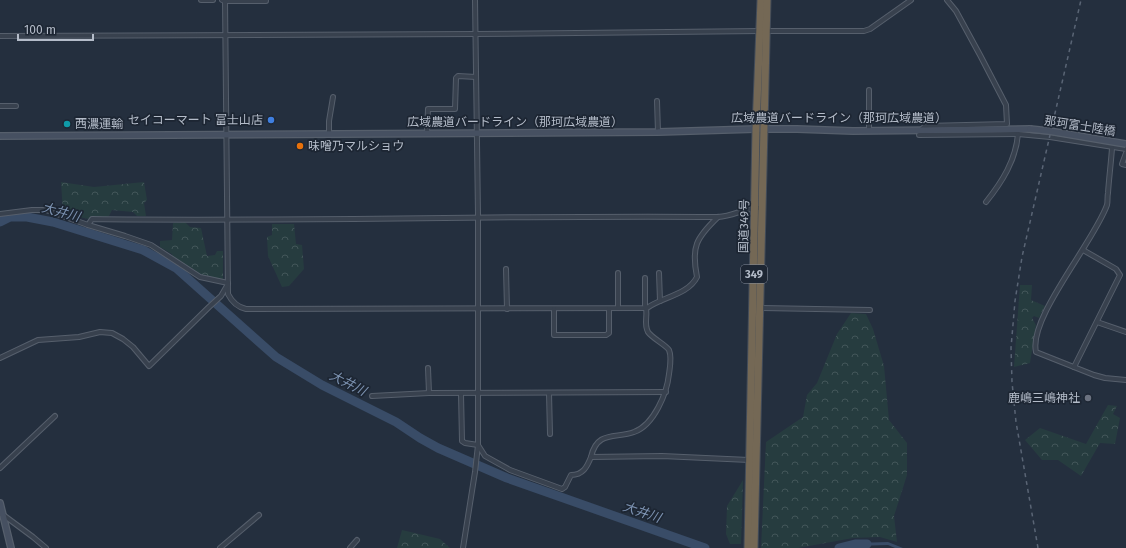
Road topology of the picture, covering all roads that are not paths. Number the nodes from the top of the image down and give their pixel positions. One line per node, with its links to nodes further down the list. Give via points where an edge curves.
1 (201, 0): 2 (street)
2 (213, 0)
3 (224, 0): 9 (street); 13 (street)
4 (475, 0): 11 (street)
5 (760, 0): 10 (highway, 国道349号 / 349)
6 (767, 0): 10 (highway, 国道349号 / 349)
7 (911, 0): 10 (street, via 864,31)
8 (948, 0): 27 (street, via 1006,106 1007,124 925,126)
9 (266, 1)
10 (763, 31): 11 (street); 20 (highway, 国道349号 / 349); 21 (highway, 国道349号 / 349)
11 (476, 34): 13 (street); 14 (street)
12 (0, 36): 13 (street)
13 (226, 36): 30 (street)
14 (476, 77): 25 (street, via 456,78 455,109 428,109); 26 (street)
15 (869, 90): 23 (street)
16 (333, 97): 28 (street)
17 (656, 101): 24 (street)
18 (0, 106): 19 (street)
19 (16, 106)
20 (756, 129): 21 (street, 広域農道バードライン（那珂広域農道）); 24 (street, 広域農道バードライン（那珂広域農道）); 38 (highway, 国道349号 / 349)
21 (765, 129): 23 (street, 広域農道バードライン（那珂広域農道）); 38 (highway, 国道349号 / 349)
22 (1030, 129): 27 (street, 広域農道バードライン（那珂広域農道）, via 935,130); 32 (street, 那珂富士陸橋, bridge)
23 (869, 131): 27 (street, 広域農道バードライン（那珂広域農道）)
24 (658, 132): 26 (street, 広域農道バードライン（那珂広域農道）)
25 (427, 133): 26 (street, 広域農道バードライン（那珂広域農道）); 28 (street, 広域農道バードライン（那珂広域農道）)
26 (476, 133): 40 (street)
27 (920, 133): 29 (street)
28 (329, 134): 30 (street, 広域農道バードライン（那珂広域農道）)
29 (1018, 134): 33 (street); 37 (street, via 1009,167)
30 (226, 135): 31 (street, 広域農道バードライン（那珂広域農道）); 42 (street)
31 (0, 136)
32 (1126, 144)
33 (1112, 148): 34 (street); 44 (street, via 1107,204)
34 (1126, 149)
35 (1126, 153): 36 (street, via 1122,164)
36 (1126, 166)
37 (986, 202)
38 (759, 208): 41 (street, via 751,208 728,217); 54 (highway, 国道349号 / 349); 75 (highway, 国道349号 / 349)
39 (0, 214): 43 (street, via 46,210)
40 (478, 217): 41 (street); 42 (street); 55 (street)
41 (718, 217): 50 (street, via 700,236 694,254 698,277 694,284)
42 (227, 220): 43 (street, via 92,219); 49 (street)
43 (88, 225): 49 (street, via 151,245 200,277)
44 (1083, 250): 59 (street, via 1116,269 1120,275); 62 (street, via 1047,309 1034,346 1036,352)
45 (506, 269): 56 (street)
46 (618, 273): 52 (street)
47 (659, 273): 50 (street)
48 (645, 278): 53 (street)
49 (228, 283): 55 (street, via 228,294 232,300 239,307 246,309); 61 (street, via 221,296 149,366 133,347 122,339 112,333 100,332 78,337 38,340)
50 (660, 301): 53 (street)
51 (609, 308): 52 (street); 57 (street); 57 (street, via 609,333 606,335 554,335)
52 (618, 308): 53 (street)
53 (647, 308): 65 (street, via 645,322 648,332 669,350)
54 (760, 308): 58 (street); 87 (highway, 国道349号 / 349)
55 (478, 309): 56 (street); 67 (street)
56 (507, 309): 57 (street)
57 (554, 309)
58 (870, 310)
59 (1097, 322): 60 (street); 62 (street)
60 (1126, 332)
61 (0, 358)
62 (1074, 367): 64 (street, via 1105,378)
63 (428, 368): 66 (street)
64 (1126, 380)
65 (666, 392): 68 (street); 74 (street, via 647,424 634,432 603,438 592,451)
66 (429, 393): 69 (street); 70 (street)
67 (478, 393): 68 (street); 69 (street); 73 (street)
68 (550, 393): 72 (street)
69 (461, 394): 73 (street, via 462,441)
70 (372, 396)
71 (55, 416): 76 (street)
72 (550, 434)
73 (478, 445): 74 (street, via 485,456 510,470 562,488 571,475 583,472); 85 (street)
74 (591, 457): 75 (street, via 662,456)
75 (749, 460): 86 (highway, 国道349号 / 349)
76 (0, 468)
77 (0, 503): 78 (street)
78 (1, 514): 81 (street); 82 (street)
79 (259, 515): 83 (street)
80 (357, 540): 84 (street)
81 (11, 548)
82 (46, 548)
83 (220, 548)
84 (350, 548)
85 (463, 548)
86 (748, 548)
87 (754, 548)

